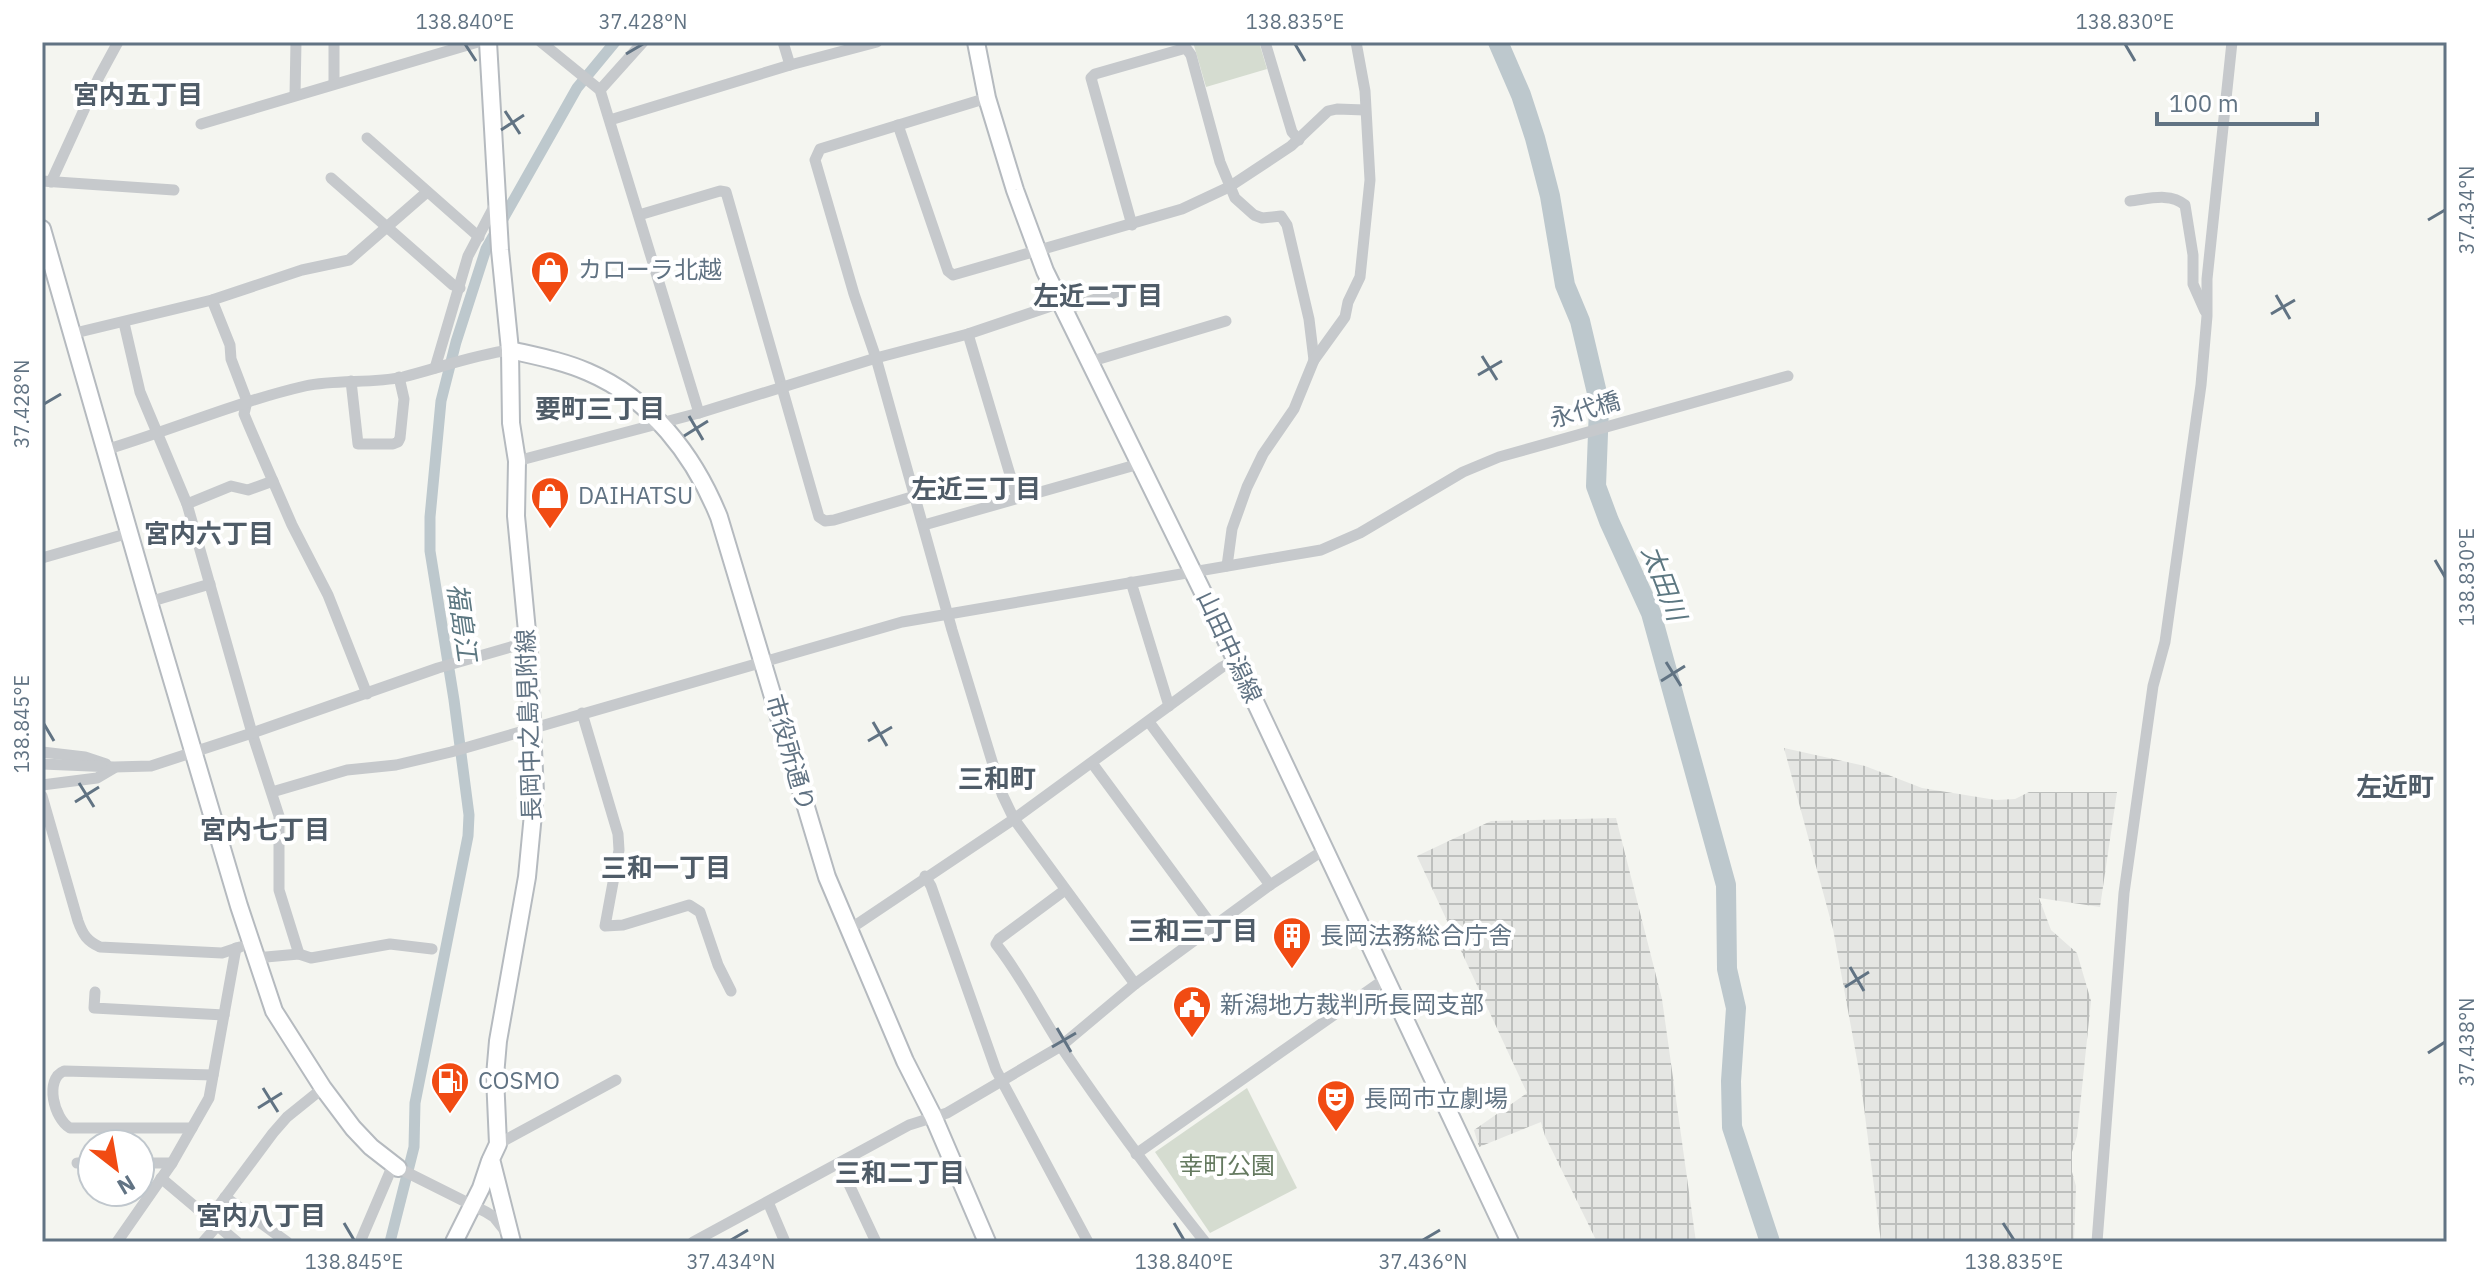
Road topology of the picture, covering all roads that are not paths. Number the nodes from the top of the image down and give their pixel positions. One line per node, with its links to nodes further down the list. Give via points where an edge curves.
1 (118, 42): 26 (street)
2 (296, 42): 17 (street)
3 (334, 42): 15 (street)
4 (478, 42): 15 (street)
5 (488, 42): 31 (main road)
6 (541, 42): 16 (street)
7 (643, 42): 16 (street)
8 (783, 42): 14 (street)
9 (876, 42): 14 (street)
10 (976, 42): 18 (main road, 山田中潟線)
11 (1265, 42): 24 (street)
12 (1356, 42): 19 (street)
13 (2232, 42): 42 (street)
14 (790, 65): 20 (street)
15 (334, 83): 17 (street)
16 (596, 88): 20 (street)
17 (295, 95): 21 (street)
18 (987, 98): 22 (street); 37 (main road, 山田中潟線)
19 (1365, 110): 24 (street, via 1328,111); 49 (street, via 1370,180 1360,277 1345,317)
20 (610, 120): 32 (street)
21 (201, 124)
22 (898, 125): 37 (street, via 948,271 953,275); 48 (street, via 820,149 815,160)
23 (367, 138): 29 (street)
24 (1299, 140): 27 (street)
25 (331, 178): 34 (street)
26 (46, 182): 28 (street)
27 (1229, 187): 33 (street); 33 (street, via 1186,48 1095,74 1091,78); 49 (street, via 1254,215 1281,216 1287,225)
28 (174, 190)
29 (427, 192): 34 (street); 36 (street)
30 (2130, 201): 42 (street, via 2167,197 2185,205 2193,284)
31 (498, 206): 36 (street); 47 (main road, 長岡中之島見附線)
32 (639, 215): 55 (street, via 726,192); 57 (street)
33 (1132, 225): 37 (street)
34 (386, 228): 38 (street); 40 (street, via 349,260)
35 (42, 229): 45 (main road)
36 (479, 237): 38 (street)
37 (1037, 252): 41 (main road, 山田中潟線)
38 (460, 288): 51 (street, via 444,333)
39 (1122, 290): 41 (street)
40 (212, 300): 44 (street); 56 (street)
41 (1062, 307): 46 (street); 50 (main road, 山田中潟線)
42 (2207, 316): 140 (street, via 2165,642 2153,686 2124,893)
43 (1226, 321): 50 (street)
44 (124, 323): 45 (street); 59 (street, via 140,392)
45 (71, 334): 60 (main road)
46 (968, 334): 48 (street); 65 (street)
47 (510, 350): 51 (street); 58 (main road, 市役所通り, via 591,373); 61 (main road, 長岡中之島見附線)
48 (876, 358): 55 (street); 64 (street)
49 (1314, 360): 70 (street, via 1294,409 1247,487 1232,529)
50 (1089, 362): 62 (main road, 山田中潟線)
51 (439, 368): 53 (street)
52 (1788, 376): 70 (street, 永代橋, via 1526,449 1463,472 1321,550)
53 (399, 377): 54 (street); 54 (street, via 404,399 400,438 393,444 358,444)
54 (351, 381): 56 (street, via 308,385)
55 (783, 387): 57 (street); 64 (street, via 819,517 834,520)
56 (247, 401): 59 (street); 63 (street, via 244,414)
57 (699, 413): 58 (street)
58 (660, 422): 61 (street); 78 (main road, 市役所通り, via 710,493)
59 (160, 434): 60 (street); 66 (street)
60 (105, 450): 68 (main road)
61 (517, 461): 76 (main road, 長岡中之島見附線, via 516,516)
62 (1139, 464): 65 (street); 71 (main road, 山田中潟線)
63 (273, 481): 66 (street, via 248,490 231,486); 79 (street, via 328,595)
64 (915, 496): 67 (street)
65 (1017, 498): 67 (street)
66 (187, 504): 73 (street)
67 (924, 525): 75 (street)
68 (129, 533): 69 (street); 74 (main road)
69 (42, 558)
70 (1227, 566): 71 (street, 永代橋)
71 (1193, 571): 72 (street, 永代橋); 77 (main road, 山田中潟線)
72 (1131, 582): 75 (street, 永代橋); 80 (street)
73 (210, 584): 74 (street); 84 (street)
74 (149, 602): 86 (main road)
75 (948, 614): 78 (street, 永代橋); 93 (street)
76 (528, 642): 79 (street); 83 (main road, 長岡中之島見附線)
77 (1235, 660): 80 (street); 94 (main road, 山田中潟線)
78 (764, 662): 81 (street, 永代橋); 99 (main road, 市役所通り, via 812,832)
79 (367, 694): 84 (street)
80 (1169, 706): 82 (street)
81 (582, 713): 83 (street, 永代橋); 105 (street, via 618,834 605,926 689,905 700,912)
82 (1149, 722): 87 (street); 96 (street)
83 (534, 729): 91 (street, 永代橋); 115 (main road, 長岡中之島見附線, via 532,835 498,1041)
84 (252, 733): 86 (street); 91 (street)
85 (42, 752): 89 (street)
86 (195, 752): 89 (street, via 151,766); 101 (main road)
87 (1092, 763): 93 (street); 98 (street)
88 (42, 764): 89 (street)
89 (114, 767): 90 (street, via 97,778)
90 (42, 785)
91 (272, 792): 102 (street, via 279,816 279,890)
92 (42, 796): 101 (street, via 78,921 91,943 214,953)
93 (1014, 819): 95 (street); 97 (street)
94 (1324, 850): 96 (street); 103 (main road, 山田中潟線)
95 (925, 876): 99 (street); 111 (street)
96 (1270, 885): 98 (street)
97 (1065, 890): 104 (street); 108 (street, via 996,944)
98 (1213, 927): 104 (street)
99 (850, 929): 113 (main road, 市役所通り)
100 (432, 949): 102 (street, via 390,944 311,958)
101 (247, 950): 102 (street); 107 (street); 112 (main road, via 274,1011)
102 (299, 954)
103 (1385, 979): 116 (street); 139 (main road, 山田中潟線)
104 (1135, 984): 108 (street)
105 (731, 991)
106 (95, 992): 107 (street, via 94,1008)
107 (224, 1015): 109 (street)
108 (1061, 1046): 111 (street); 116 (street)
109 (213, 1075): 114 (street, via 209,1098); 114 (street, via 64,1071 53,1080 60,1116 70,1128)
110 (616, 1080): 115 (street)
111 (1001, 1081): 113 (street); 137 (street)
112 (323, 1088): 120 (main road, via 363,1139); 122 (street, via 287,1117)
113 (933, 1116): 119 (street); 136 (main road, 市役所通り)
114 (192, 1128): 118 (street)
115 (494, 1152): 124 (main road); 132 (main road, 長岡中之島見附線)
116 (1136, 1154): 138 (street)
117 (156, 1163): 118 (street)
118 (172, 1163): 121 (street)
119 (839, 1163): 123 (street); 135 (street)
120 (395, 1167): 124 (street); 130 (street)
121 (161, 1178): 125 (street); 126 (street)
122 (225, 1197): 125 (street); 129 (street)
123 (768, 1202): 133 (street); 134 (street)
124 (471, 1205): 131 (main road); 132 (street, via 494,1217)
125 (217, 1226): 127 (street); 128 (street)
126 (117, 1242)
127 (203, 1242)
128 (237, 1242)
129 (287, 1242)
130 (360, 1242)
131 (454, 1242)
132 (511, 1242)
133 (693, 1242)
134 (785, 1242)
135 (876, 1242)
136 (987, 1242)
137 (1088, 1242)
138 (1205, 1242)
139 (1510, 1242)
140 (2097, 1242)

